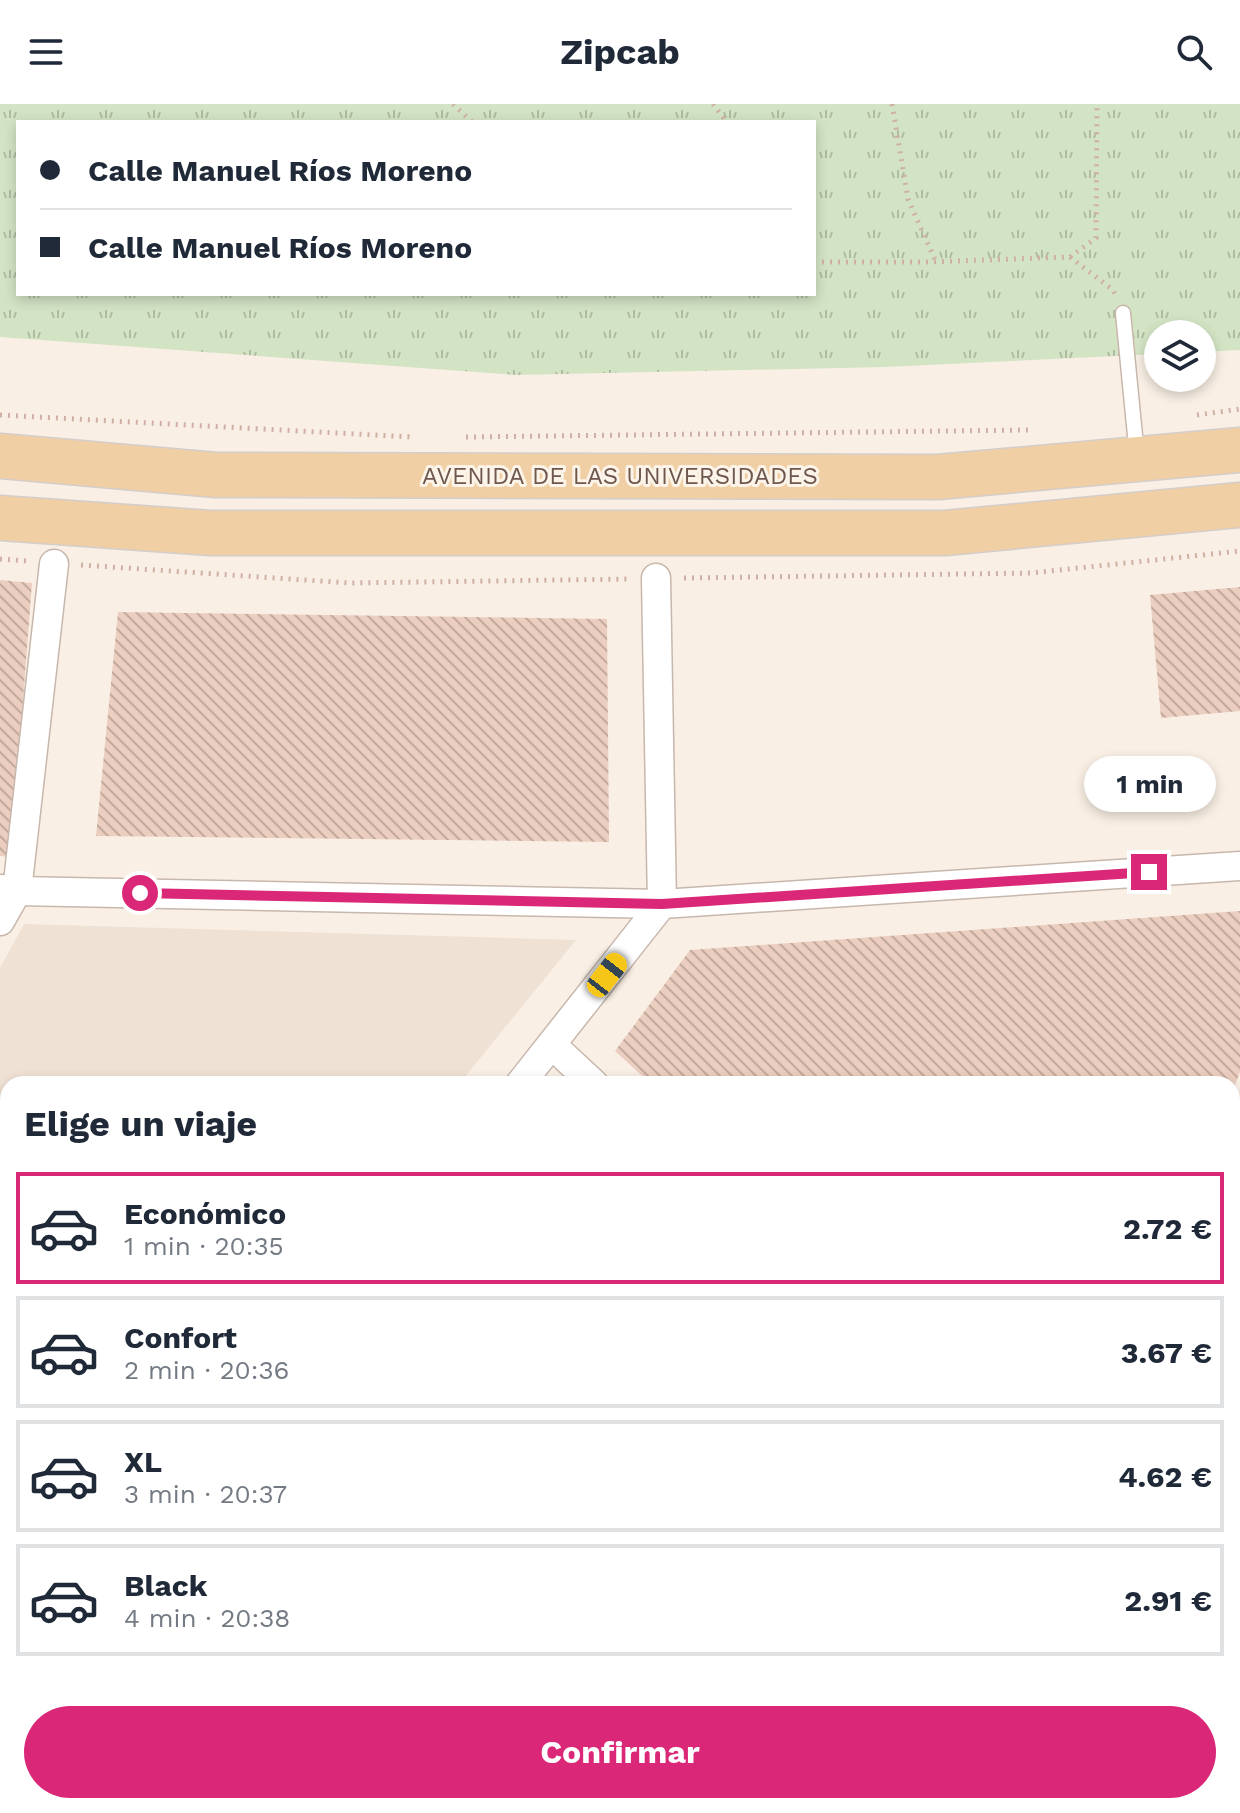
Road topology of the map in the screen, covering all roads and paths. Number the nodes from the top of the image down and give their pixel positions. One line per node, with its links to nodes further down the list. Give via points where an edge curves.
1 (453, 104): 5 (path)
2 (713, 104): 6 (path)
3 (892, 104): 9 (path, via 908,199)
4 (1097, 104): 7 (path, via 1096,238)
5 (470, 120)
6 (725, 120)
7 (1070, 257): 9 (path); 10 (path, via 1113,290)
8 (816, 262): 9 (path)
9 (936, 262)
10 (1123, 313): 19 (lane)
11 (1240, 409): 13 (path)
12 (0, 415): 15 (path)
13 (1195, 415)
14 (1037, 430): 16 (path)
15 (420, 437)
16 (452, 437)
17 (1240, 450): 19 (main road, AVENIDA DE LAS UNIVERSIDADES)
18 (0, 456): 19 (main road, AVENIDA DE LAS UNIVERSIDADES, via 216,475 844,477 938,477)
19 (1137, 459)
20 (1240, 505): 21 (main road, via 945,533 211,533)
21 (0, 518)
22 (1240, 551): 25 (path, via 1031,573)
23 (0, 559): 24 (path)
24 (54, 564): 25 (path, via 350,583); 27 (street)
25 (656, 578): 28 (street)
26 (1240, 866): 28 (street)
27 (8, 890): 28 (street); 29 (street)
28 (662, 904): 30 (street)
29 (0, 921)
30 (552, 1045): 31 (street); 32 (street)
31 (527, 1076)
32 (585, 1076)

